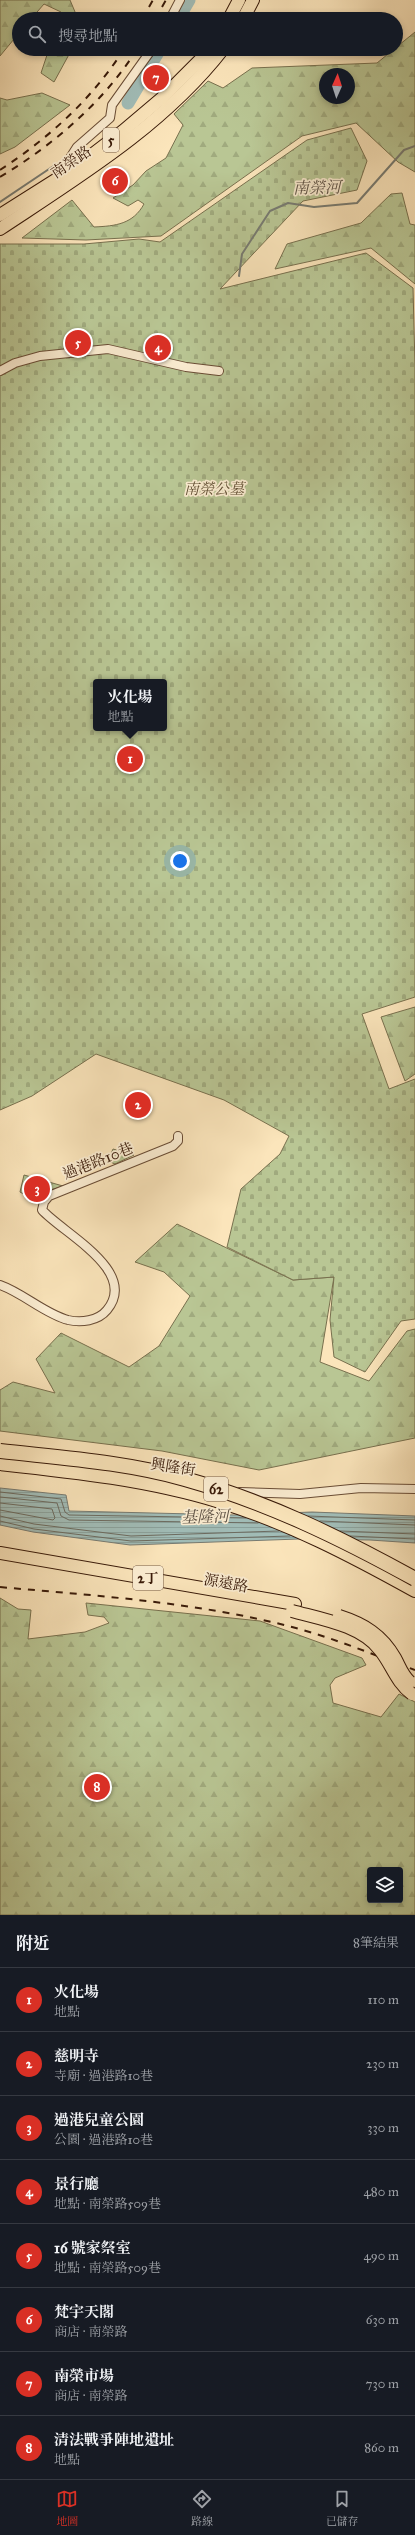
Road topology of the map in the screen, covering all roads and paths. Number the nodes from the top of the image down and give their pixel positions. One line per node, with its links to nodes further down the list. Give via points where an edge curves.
1 (180, 0): 4 (street)
2 (239, 0): 5 (main road)
3 (254, 0): 6 (main road)
4 (174, 12)
5 (233, 12)
6 (247, 12)
7 (147, 56): 10 (street, via 112,105 110,118 77,147 70,158)
8 (204, 56): 10 (main road, 南榮路 / 5, via 162,98)
9 (217, 56): 10 (main road, 南榮路 / 5, via 203,74 130,140)
10 (79, 171): 11 (main road, 南榮路 / 5); 12 (main road, 南榮路 / 5)
11 (0, 215)
12 (0, 228)
13 (0, 371): 14 (street, via 15,363 40,356 108,349 186,367)
14 (219, 371)
15 (178, 1136): 16 (street, 過港路10巷, via 178,1141 173,1146 49,1196 44,1202 42,1210 97,1255 110,1269 114,1295 112,1304 102,1316 82,1321 67,1320)
16 (0, 1285)
17 (0, 1451): 23 (highway, 62, bridge, via 134,1468 184,1479 240,1496 306,1522)
18 (0, 1455): 20 (street, 興隆街, via 274,1495 362,1488)
19 (0, 1463): 24 (highway, 62, via 86,1472 154,1484 221,1501 329,1544)
20 (415, 1489)
21 (0, 1553): 25 (main road, 源遠路 / 2丁)
22 (0, 1560): 25 (main road, 源遠路 / 2丁)
23 (415, 1579)
24 (415, 1590)
25 (294, 1607): 26 (main road, 源遠路 / 2丁, bridge, via 369,1637 381,1651 402,1687)
26 (413, 1690)

